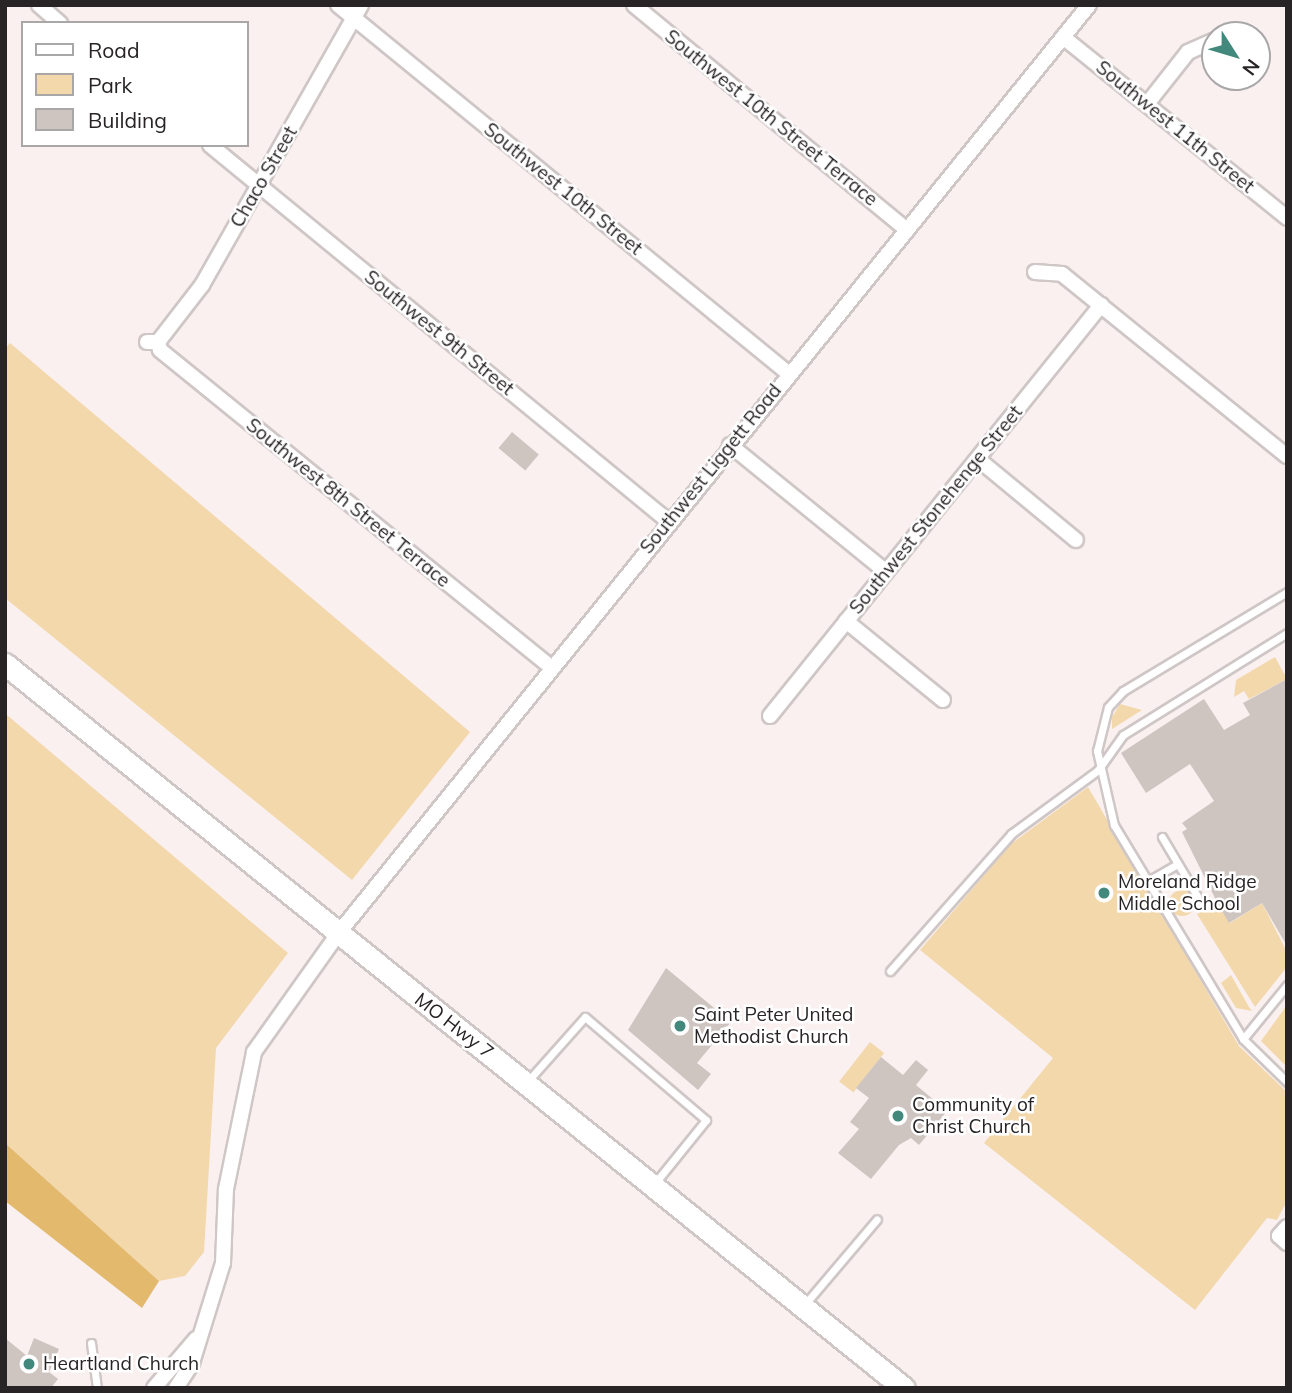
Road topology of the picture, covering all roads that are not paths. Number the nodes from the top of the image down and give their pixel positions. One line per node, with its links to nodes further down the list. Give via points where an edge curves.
1 (39, 5): 6 (street)
2 (338, 5): 5 (street, Southwest 10th Street)
3 (634, 5): 13 (street, Southwest 10th Street Terrace)
4 (1089, 5): 7 (street, Southwest Liggett Road)
5 (357, 11): 11 (street, Chaco Street); 17 (street, Southwest 10th Street)
6 (58, 21)
7 (1063, 37): 9 (street, Southwest 11th Street); 13 (street, Southwest Liggett Road)
8 (1201, 46): 9 (street, via 1188,52)
9 (1147, 104): 12 (street, Southwest 11th Street)
10 (213, 147): 11 (street, Southwest 9th Street)
11 (260, 186): 16 (street, Chaco Street, via 202,285); 21 (street, Southwest 9th Street)
12 (1287, 218)
13 (908, 230): 17 (street, Southwest Liggett Road)
14 (1035, 272): 15 (street, via 1062,274)
15 (1101, 305): 19 (street); 20 (street, Southwest Stonehenge Street)
16 (153, 342): 28 (street, Southwest 8th Street Terrace)
17 (789, 373): 18 (street, Southwest Liggett Road)
18 (730, 445): 21 (street, Southwest Liggett Road); 23 (street)
19 (1287, 456)
20 (978, 459): 22 (street); 23 (street, Southwest Stonehenge Street)
21 (668, 521): 28 (street, Southwest Liggett Road)
22 (1076, 540)
23 (885, 571): 25 (street, Southwest Stonehenge Street)
24 (1287, 593): 31 (lane, via 1123,691 1101,725)
25 (846, 621): 29 (street); 30 (street, Southwest Stonehenge Street)
26 (1287, 634): 31 (lane, via 1123,735)
27 (5, 663): 36 (main road, MO Hwy 7)
28 (552, 668): 36 (street, Southwest Liggett Road)
29 (943, 700)
30 (770, 716)
31 (1098, 770): 34 (lane, via 1114,825); 37 (lane, via 1010,834)
32 (1162, 837): 33 (lane)
33 (1178, 864): 34 (lane); 35 (lane)
34 (1148, 881): 39 (lane)
35 (1197, 895)
36 (337, 935): 40 (main road, MO Hwy 7); 45 (street, Southwest Liggett Road, via 254,1052 226,1189 223,1264)
37 (890, 971)
38 (1287, 985): 39 (lane)
39 (1243, 1039): 41 (lane)
40 (527, 1082): 42 (main road, MO Hwy 7); 42 (lane, via 585,1017 595,1025 706,1120)
41 (1287, 1082)
42 (653, 1186): 44 (main road, MO Hwy 7)
43 (877, 1219): 44 (lane)
44 (802, 1307): 50 (main road, MO Hwy 7)
45 (199, 1335): 48 (street); 49 (street, Southwest Liggett Road)
46 (91, 1343): 47 (lane)
47 (97, 1388)
48 (154, 1388)
49 (176, 1388)
50 (904, 1388)

